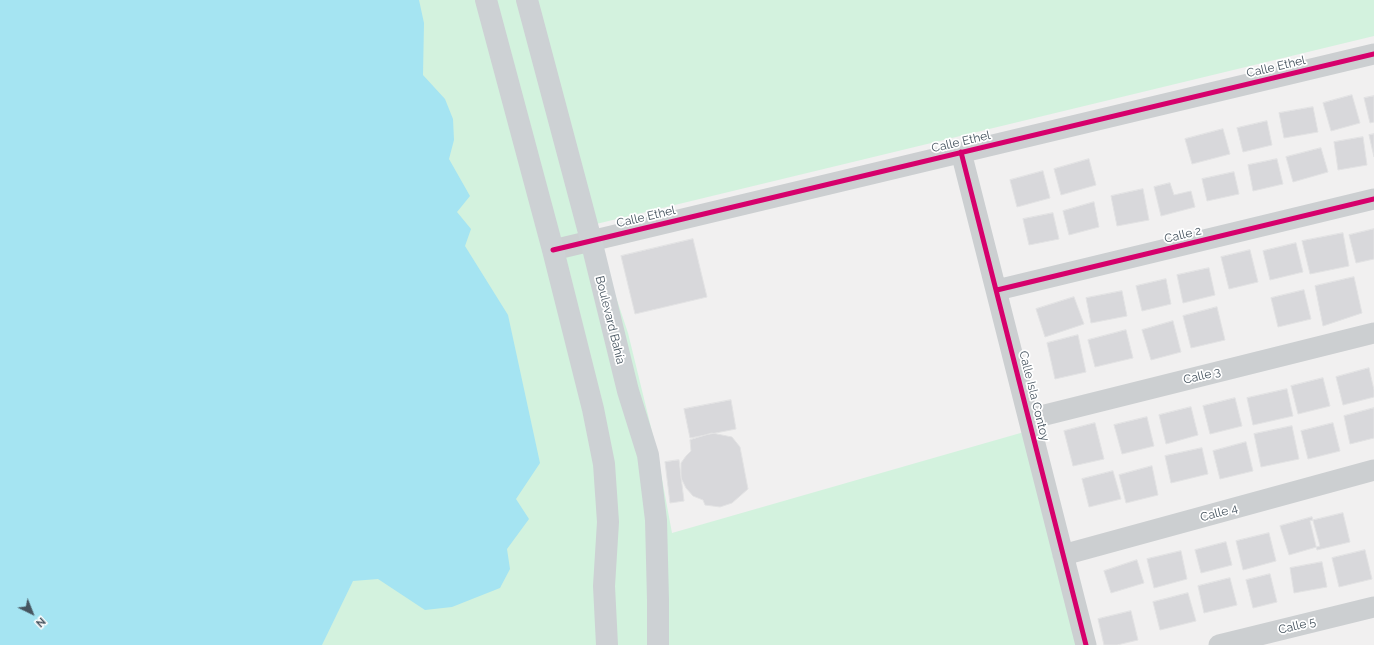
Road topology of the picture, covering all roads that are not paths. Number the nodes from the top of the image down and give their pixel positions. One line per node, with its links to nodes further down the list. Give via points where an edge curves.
1 (486, 0): 7 (main road)
2 (528, 0): 6 (main road, Boulevard Bahía)
3 (1374, 54): 4 (street, Calle Ethel)
4 (961, 152): 6 (street, Calle Ethel); 8 (street, Calle Isla Contoy)
5 (1374, 199): 8 (street, Calle 2)
6 (591, 240): 7 (street, Calle Ethel); 15 (main road, Boulevard Bahía, via 628,391 648,455 656,520)
7 (553, 250): 14 (main road, via 593,409 604,464 608,522 604,586)
8 (997, 290): 10 (street, Calle Isla Contoy)
9 (1374, 333): 10 (street, Calle 3)
10 (1029, 419): 12 (street, Calle Isla Contoy)
11 (1374, 470): 12 (street, Calle 4)
12 (1064, 555): 16 (street, Calle Isla Contoy)
13 (1374, 607): 17 (street, Calle 5)
14 (607, 645)
15 (658, 645)
16 (1086, 645)
17 (1219, 645)

